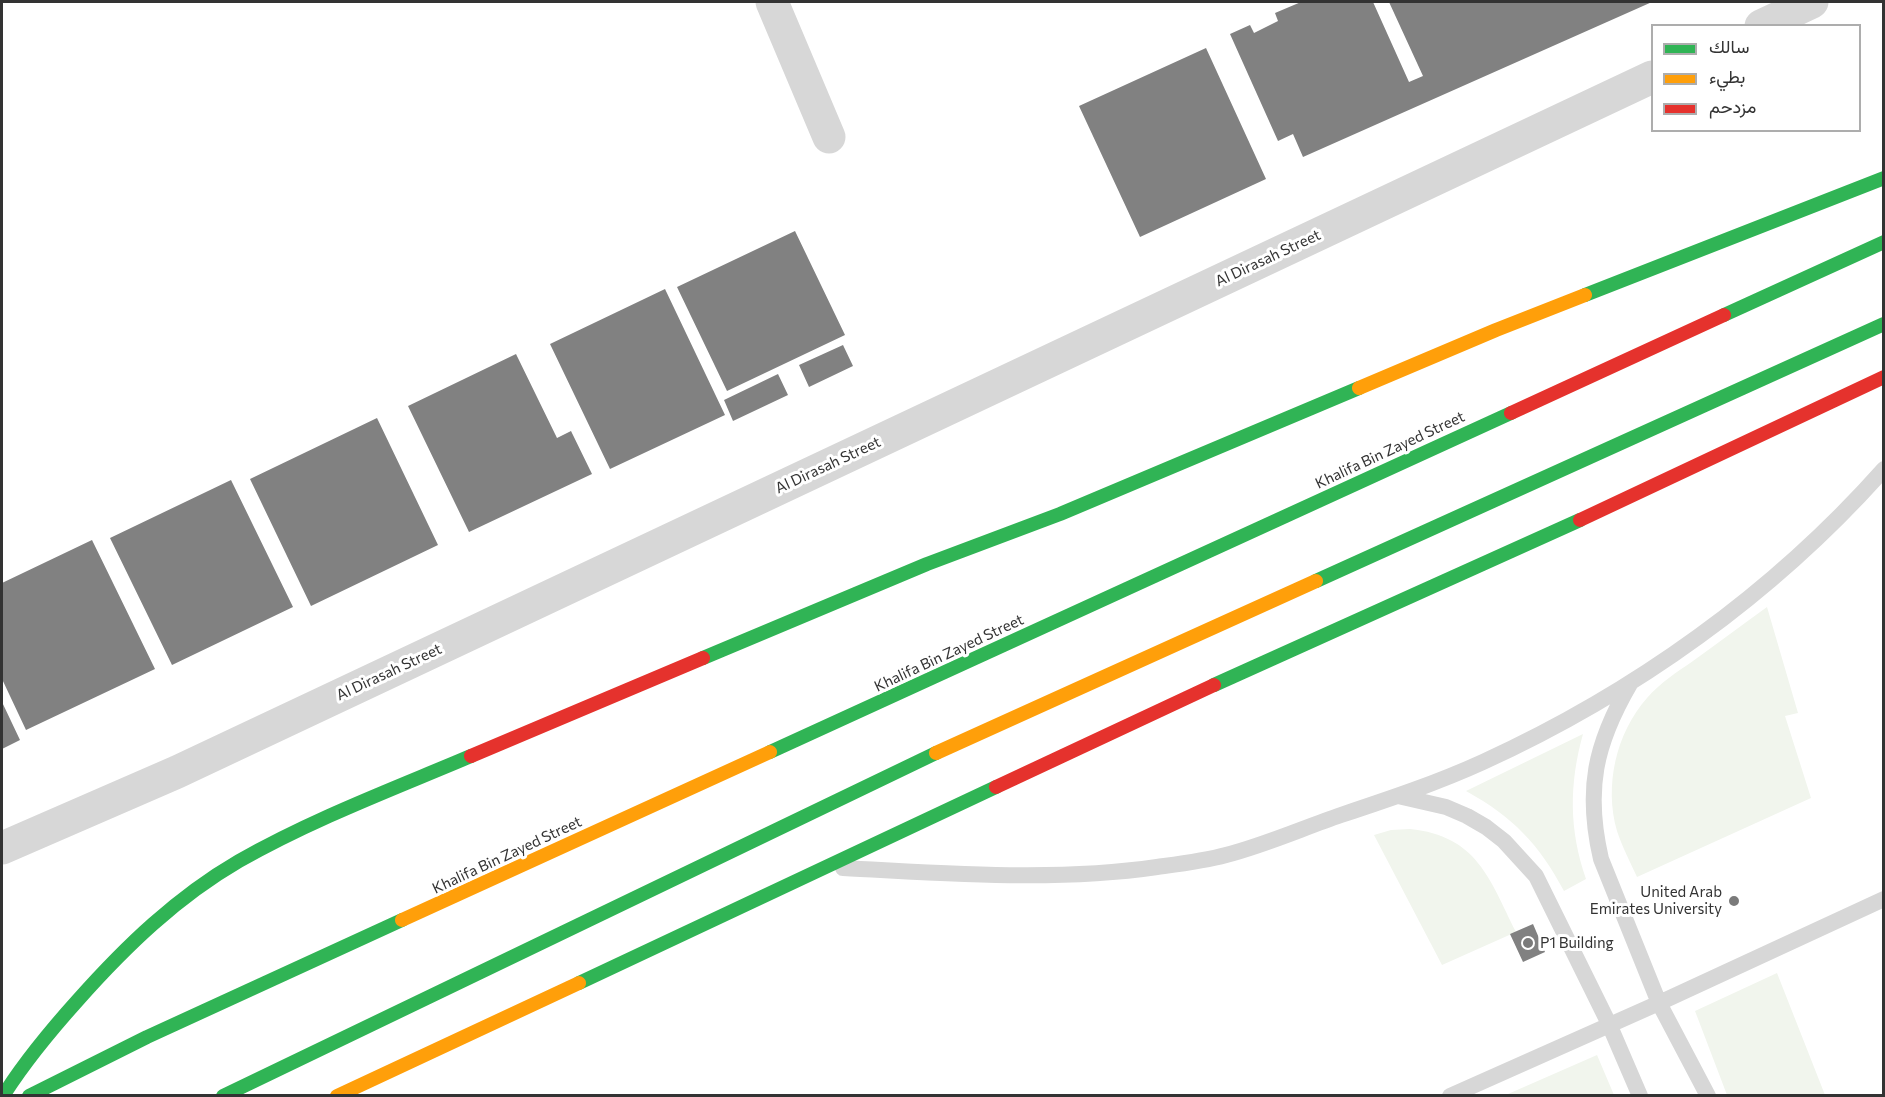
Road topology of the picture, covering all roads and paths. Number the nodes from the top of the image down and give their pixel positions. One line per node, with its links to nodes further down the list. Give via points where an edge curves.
1 (772, 2): 5 (street)
2 (1812, 2): 3 (street)
3 (1765, 24)
4 (1651, 77): 13 (street, Al Dirasah Street, via 177,772)
5 (829, 136)
6 (1884, 178): 18 (main road, via 1496,330 1060,514 927,564 277,841 205,882 157,918 51,1029)
7 (1884, 242): 19 (main road, Khalifa Bin Zayed Street)
8 (1884, 324): 20 (main road, via 963,740)
9 (1884, 377): 14 (main road, via 1558,530 1138,719)
10 (1884, 469): 11 (lane, via 1775,576 1682,650)
11 (1631, 682): 12 (lane, via 1548,731); 16 (lane, via 1616,707 1597,759 1593,811 1601,859)
12 (1398, 796): 14 (lane, via 1225,855 1155,867 1081,873 982,874); 17 (lane, via 1467,816 1486,827 1520,858 1536,876)
13 (2, 848)
14 (830, 867): 21 (main road)
15 (1884, 899): 16 (lane)
16 (1659, 1003): 17 (lane); 24 (lane)
17 (1609, 1024): 22 (lane); 23 (lane)
18 (3, 1095)
19 (28, 1095)
20 (223, 1095)
21 (337, 1095)
22 (1450, 1095)
23 (1640, 1095)
24 (1708, 1095)

